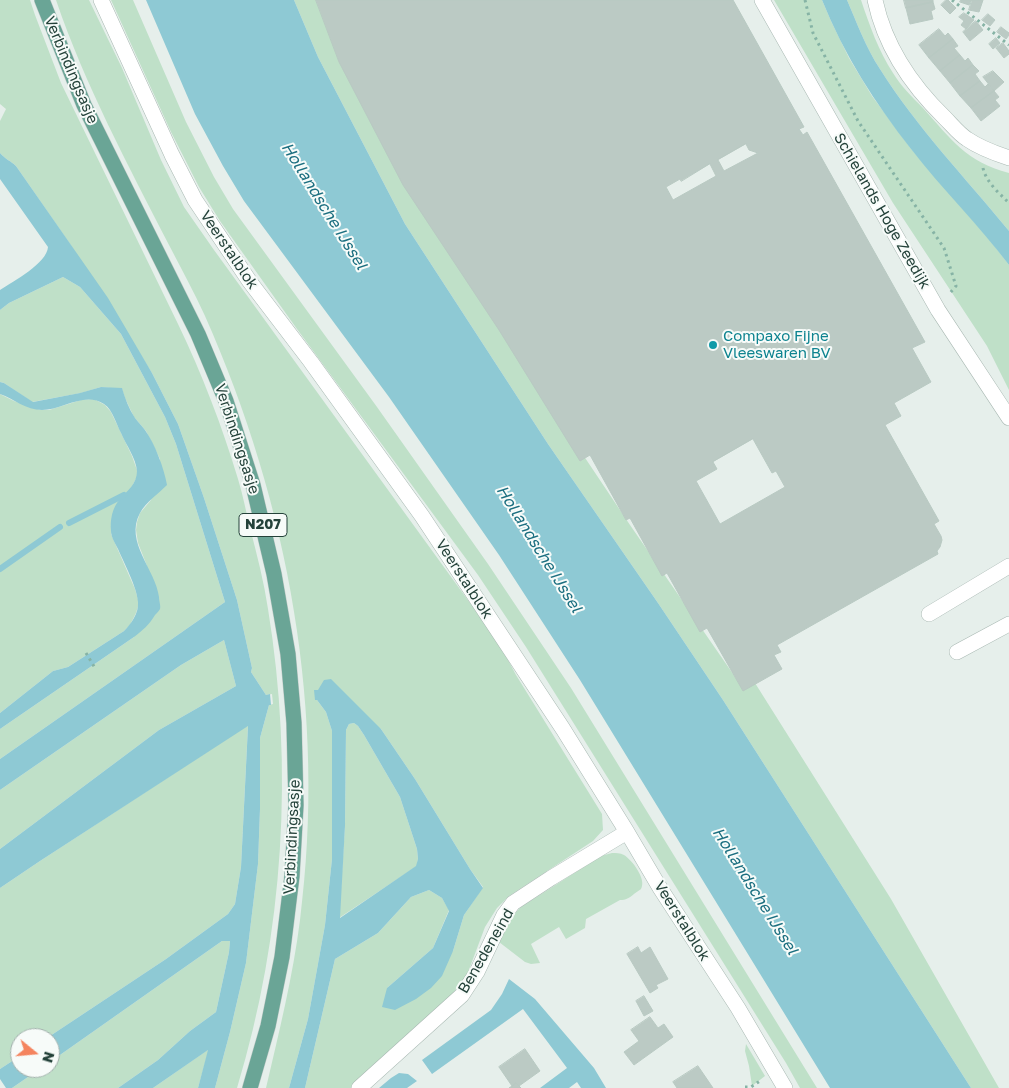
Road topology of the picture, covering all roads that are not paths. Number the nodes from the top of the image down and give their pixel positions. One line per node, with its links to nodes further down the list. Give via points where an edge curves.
1 (42, 0): 12 (main road, Verbindingsasje / N207, via 84,105 198,334 226,401 253,484 274,574 288,654 296,805 292,876 282,957 268,1026)
2 (101, 0): 11 (street, Veerstalblok, via 195,200 250,282 312,362 422,516 563,728)
3 (762, 0): 6 (street, Schielands Hoge Zeedijk, via 938,310)
4 (875, 0): 5 (street, via 879,18 901,66 926,100 965,138)
5 (1009, 158)
6 (1009, 418)
7 (1009, 566): 8 (street)
8 (929, 614)
9 (1009, 624): 10 (street)
10 (957, 652)
11 (627, 832): 13 (street, Benedeneind, via 513,903 462,995); 14 (street, Veerstalblok)
12 (250, 1088)
13 (358, 1088)
14 (785, 1088)

